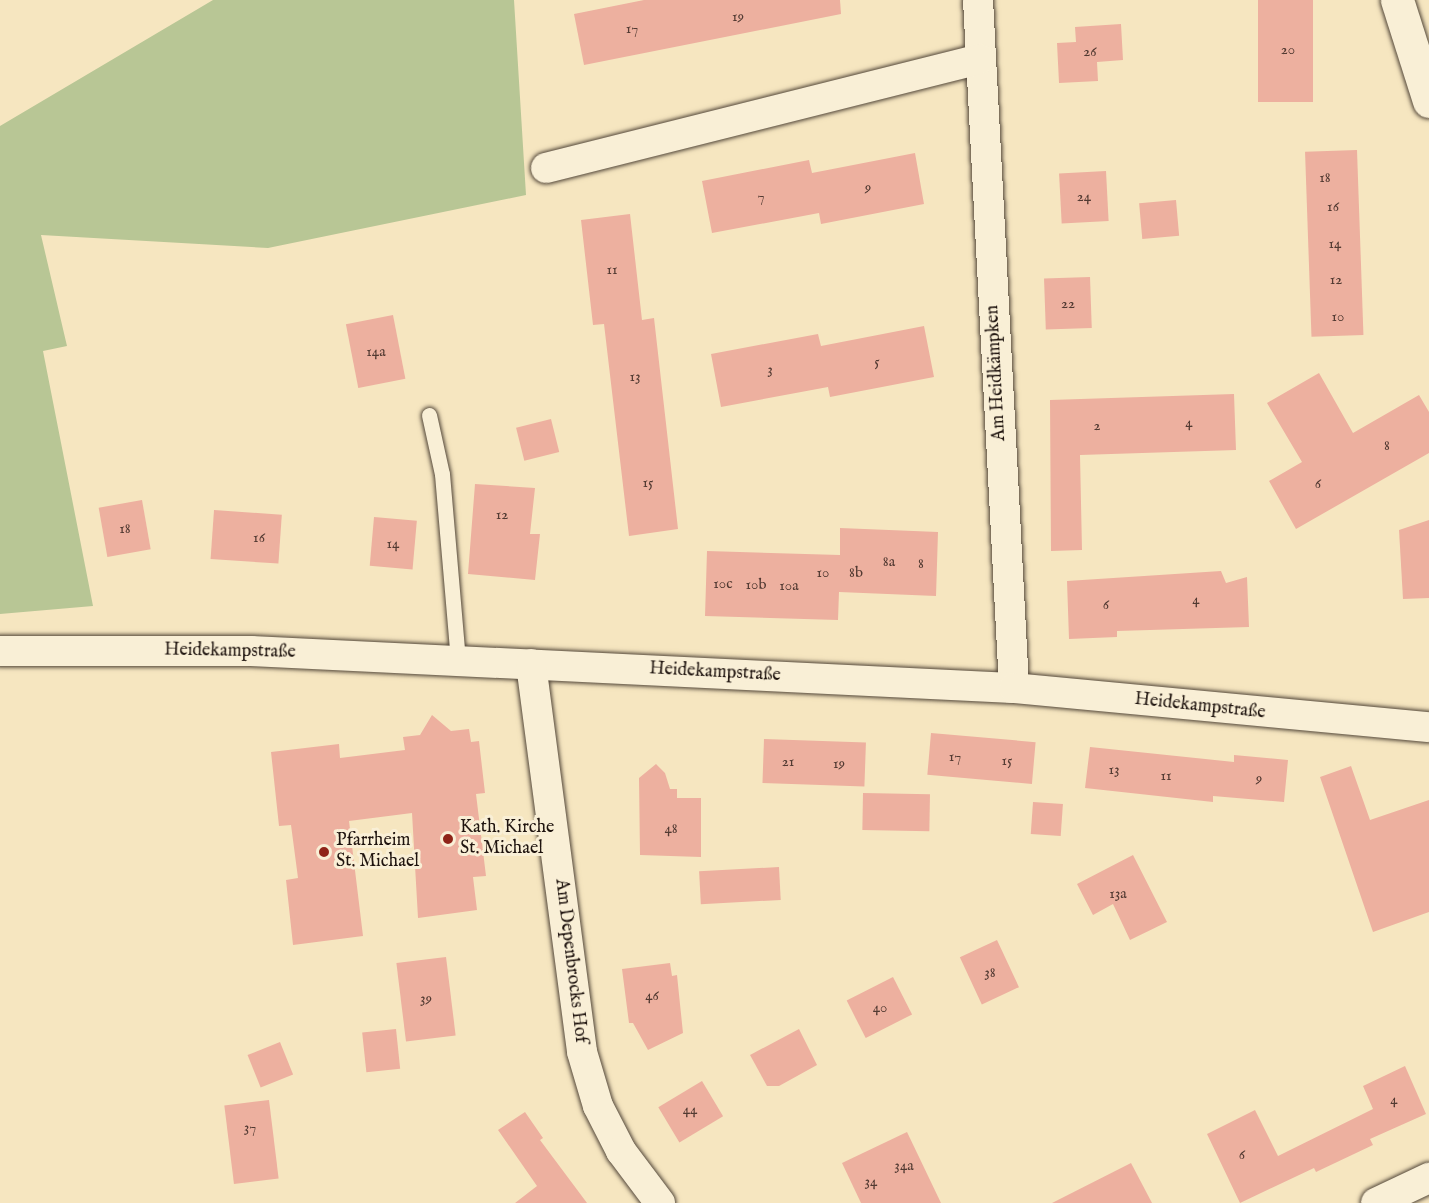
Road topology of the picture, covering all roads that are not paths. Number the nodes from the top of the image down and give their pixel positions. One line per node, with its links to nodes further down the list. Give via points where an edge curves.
1 (978, 0): 3 (street, Am Heidkämpken)
2 (1397, 0): 4 (main road)
3 (980, 59): 5 (street); 10 (street, Am Heidkämpken)
4 (1429, 101)
5 (546, 168)
6 (429, 415): 8 (lane, via 442,474)
7 (0, 651): 8 (street, Heidekampstraße, via 251,651)
8 (458, 661): 9 (street, Heidekampstraße)
9 (531, 664): 10 (street, Heidekampstraße); 13 (street, Am Depenbrocks Hof, via 582,1052 598,1106 621,1151)
10 (1014, 688): 11 (street, Heidekampstraße)
11 (1429, 728)
12 (1429, 1178): 14 (street)
13 (660, 1203)
14 (1376, 1203)

